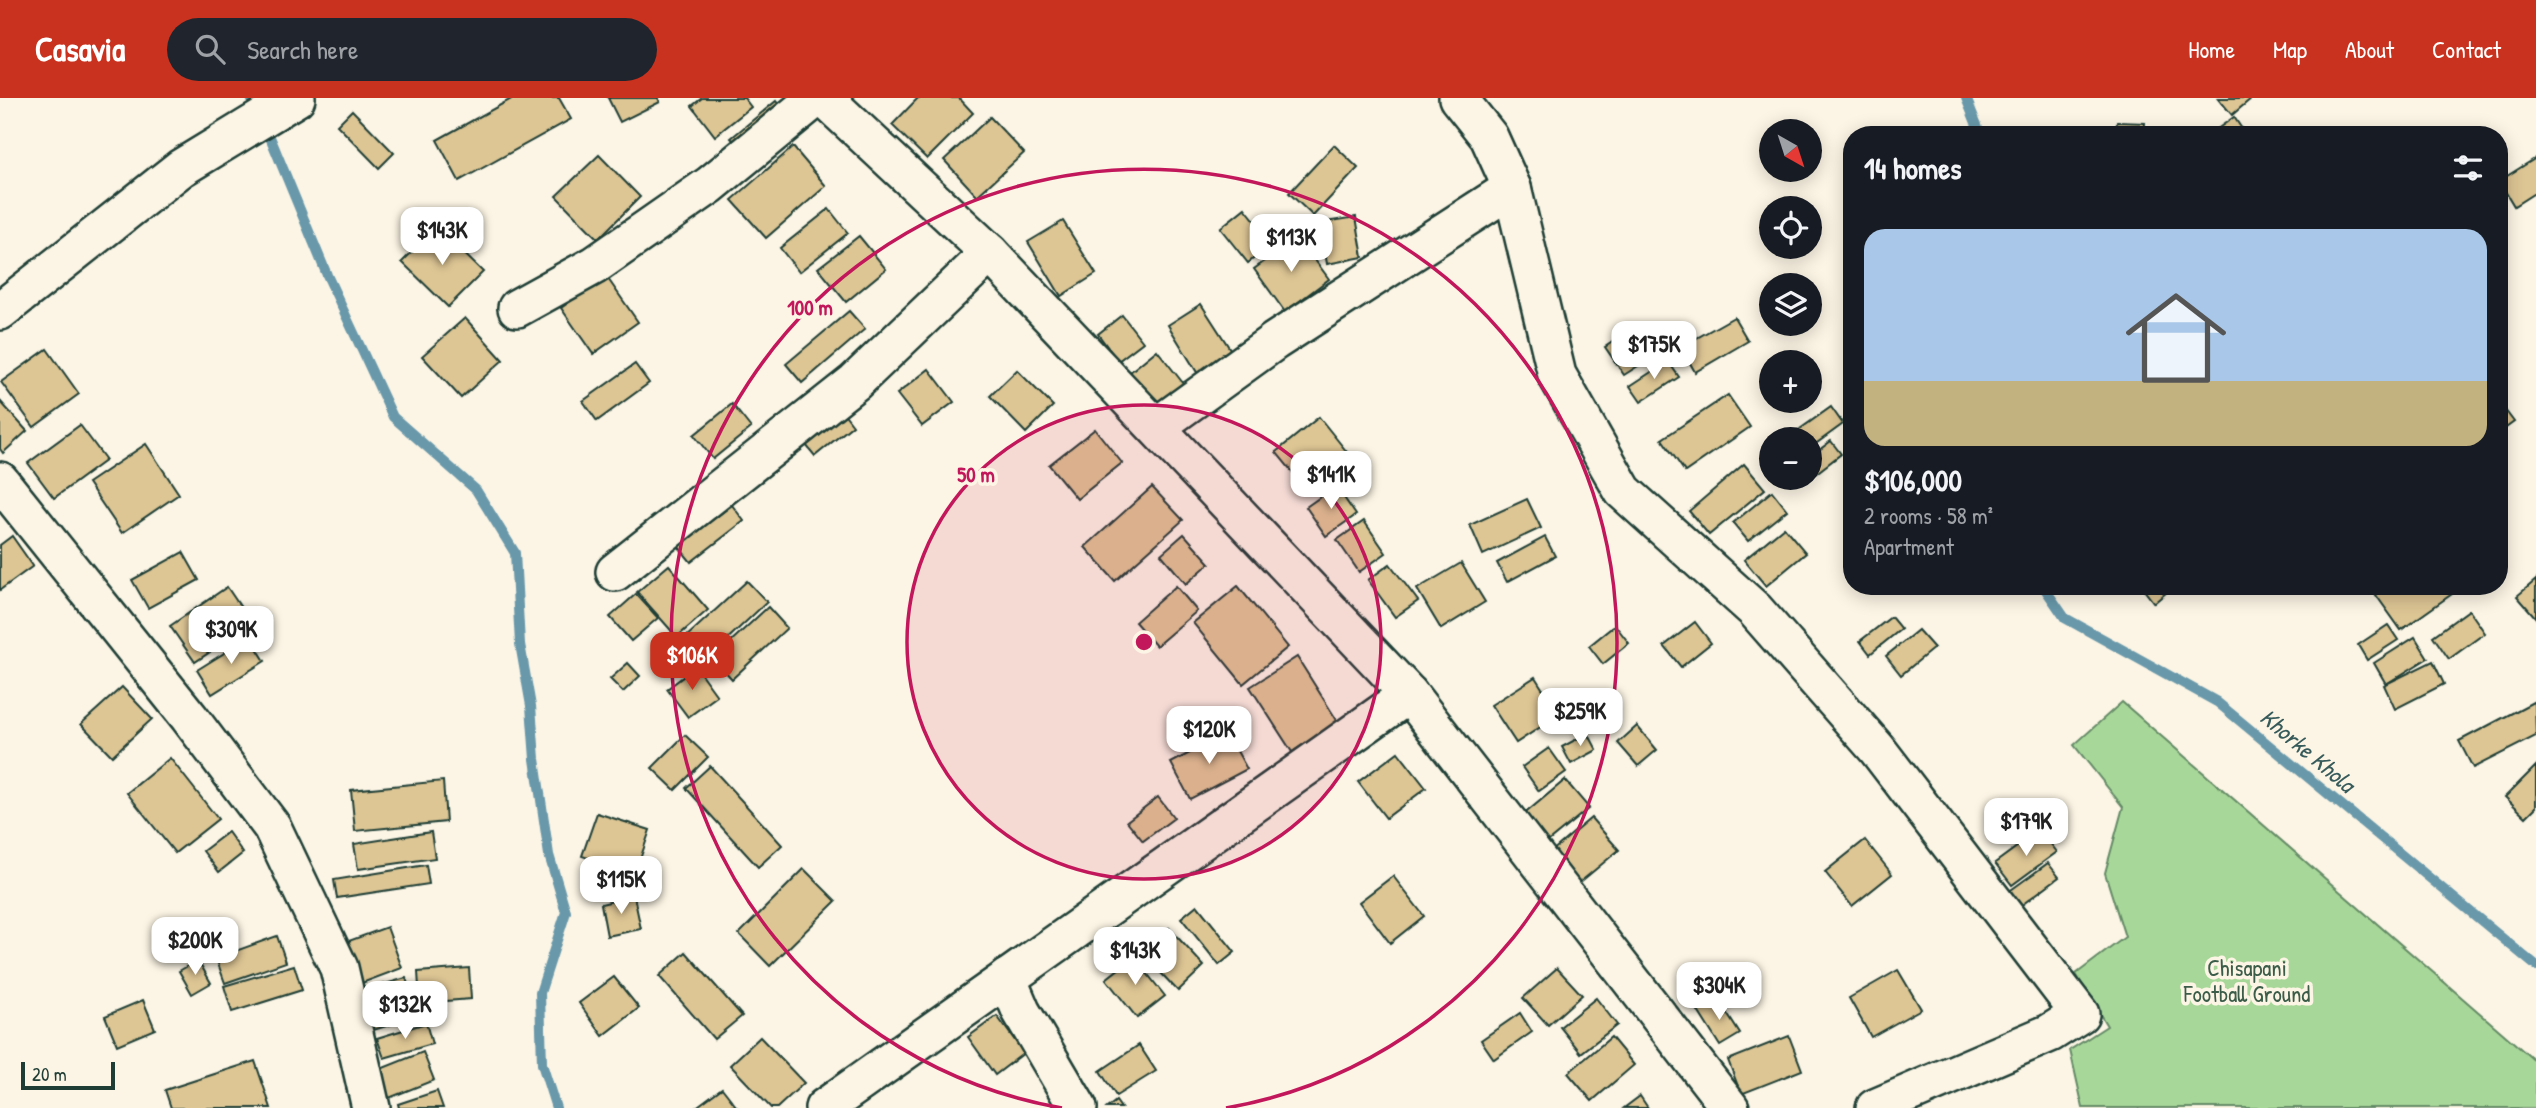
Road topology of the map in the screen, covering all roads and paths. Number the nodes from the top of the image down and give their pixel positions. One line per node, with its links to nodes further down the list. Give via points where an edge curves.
1 (296, 98): 8 (street, via 181,168)
2 (816, 98): 7 (street, via 710,185 595,265)
3 (824, 98): 6 (street)
4 (1458, 98): 5 (street, via 1489,138)
5 (1512, 188): 9 (street, via 1275,341); 18 (street, via 1557,375 1623,492 1755,610 1877,749 2080,1014 2050,1033)
6 (990, 253): 9 (street); 11 (street, via 855,382)
7 (517, 308)
8 (0, 311)
9 (1156, 427): 12 (street)
10 (0, 481): 14 (street, via 190,717 272,827 339,968)
11 (615, 572)
12 (1409, 694): 13 (street); 17 (street)
13 (1007, 978): 15 (street); 16 (street, via 1021,1011)
14 (371, 1108)
15 (824, 1108)
16 (1079, 1108)
17 (1730, 1108)
18 (1875, 1108)

